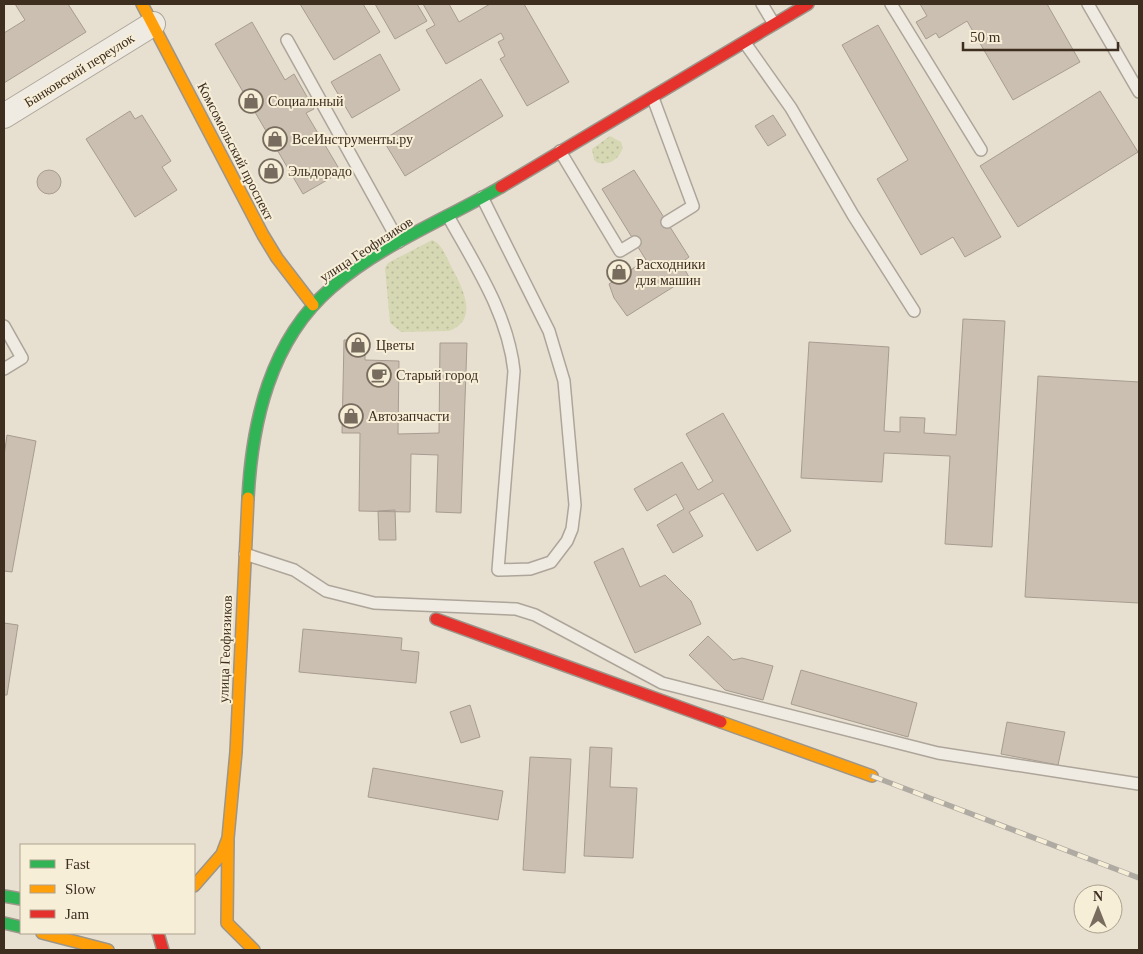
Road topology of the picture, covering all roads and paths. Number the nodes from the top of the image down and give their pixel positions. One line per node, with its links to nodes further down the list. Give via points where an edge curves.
1 (762, 4): 6 (lane)
2 (808, 4): 6 (main road, улица Геофизиков)
3 (890, 4): 12 (lane)
4 (1088, 4): 9 (lane)
5 (148, 14): 11 (street, Банковский переулок); 19 (main road, Комсомольский проспект, via 263,235)
6 (774, 24): 8 (main road, улица Геофизиков)
7 (287, 40): 18 (lane)
8 (745, 43): 10 (main road, улица Геофизиков); 20 (lane, via 791,108)
9 (1139, 92)
10 (653, 98): 13 (main road, улица Геофизиков); 16 (lane, via 693,206)
11 (4, 116)
12 (981, 150)
13 (560, 151): 14 (main road, улица Геофизиков); 17 (lane, via 620,251)
14 (482, 197): 15 (main road, улица Геофизиков); 15 (lane, via 549,331 564,381 575,505 567,541 551,562 541,567 498,570 514,371 512,350 499,311)
15 (448, 216): 18 (main road, улица Геофизиков)
16 (667, 222)
17 (635, 242)
18 (399, 243): 19 (main road, улица Геофизиков, via 346,276)
19 (313, 305): 23 (main road, улица Геофизиков, via 283,347 258,417 250,462)
20 (914, 311)
21 (4, 326): 22 (lane, via 22,358)
22 (4, 369)
23 (244, 554): 26 (lane, via 294,570 326,590 374,603 516,609 534,615 662,683 938,753); 27 (main road, улица Геофизиков, via 236,752)
24 (436, 619): 25 (main road)
25 (872, 776)
26 (1139, 784)
27 (228, 838): 28 (main road, улица Геофизиков, via 222,854); 33 (main road)
28 (195, 885)
29 (4, 896): 30 (main road)
30 (20, 899)
31 (213, 904): 33 (main road)
32 (4, 923): 34 (main road)
33 (227, 923): 37 (main road); 40 (main road)
34 (20, 927)
35 (46, 934): 38 (main road)
36 (158, 934): 39 (main road)
37 (227, 939)
38 (108, 950)
39 (163, 950)
40 (254, 950)

